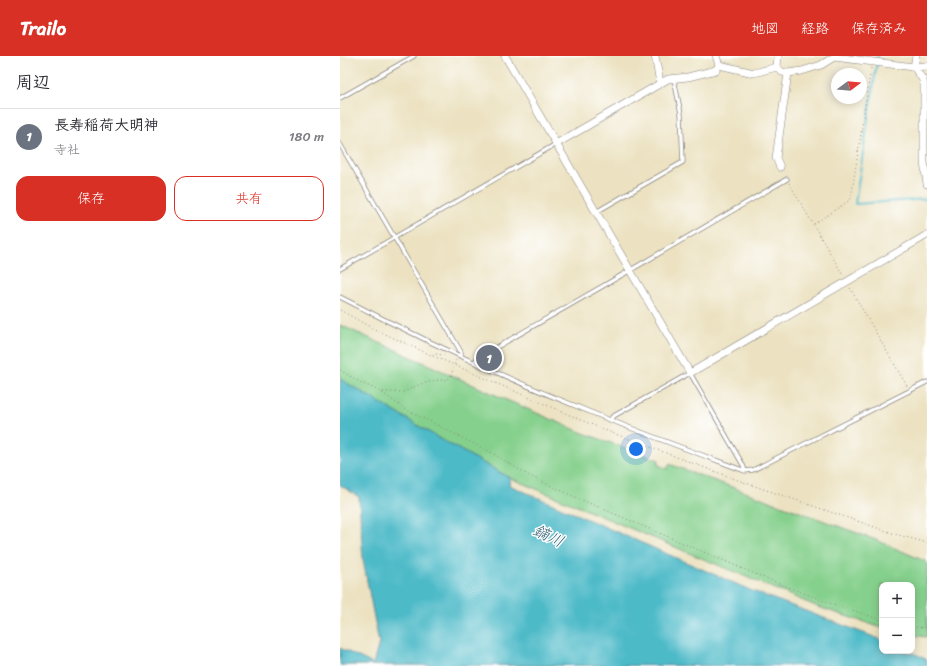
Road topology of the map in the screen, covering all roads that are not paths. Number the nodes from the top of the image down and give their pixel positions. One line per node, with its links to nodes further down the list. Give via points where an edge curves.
1 (414, 56): 15 (lane)
2 (505, 56): 18 (street)
3 (655, 56): 13 (street)
4 (716, 56): 7 (street)
5 (778, 56): 9 (street)
6 (916, 56): 10 (street)
7 (719, 65): 9 (street, via 754,73); 12 (street, via 716,70)
8 (927, 66): 10 (street)
9 (777, 67): 11 (street)
10 (914, 67): 11 (street, via 834,57 813,69); 14 (street, via 923,80)
11 (788, 73): 19 (street, via 776,158)
12 (674, 78): 13 (street); 22 (lane, via 681,114 683,162)
13 (660, 83): 18 (street)
14 (925, 96): 16 (street)
15 (340, 98)
16 (925, 136): 21 (street, via 924,168)
17 (340, 144): 24 (lane)
18 (556, 144): 22 (street); 24 (lane)
19 (780, 167)
20 (787, 178): 26 (lane)
21 (927, 184)
22 (595, 212): 26 (street)
23 (927, 235): 30 (street)
24 (394, 237): 25 (lane); 28 (lane, via 461,352)
25 (340, 269)
26 (630, 271): 29 (lane); 30 (street)
27 (340, 297): 28 (lane)
28 (459, 357): 29 (lane)
29 (474, 362): 32 (lane)
30 (690, 373): 32 (lane, via 612,417); 33 (lane)
31 (927, 382): 33 (lane, via 753,470)
32 (611, 421): 33 (lane)
33 (745, 471)

